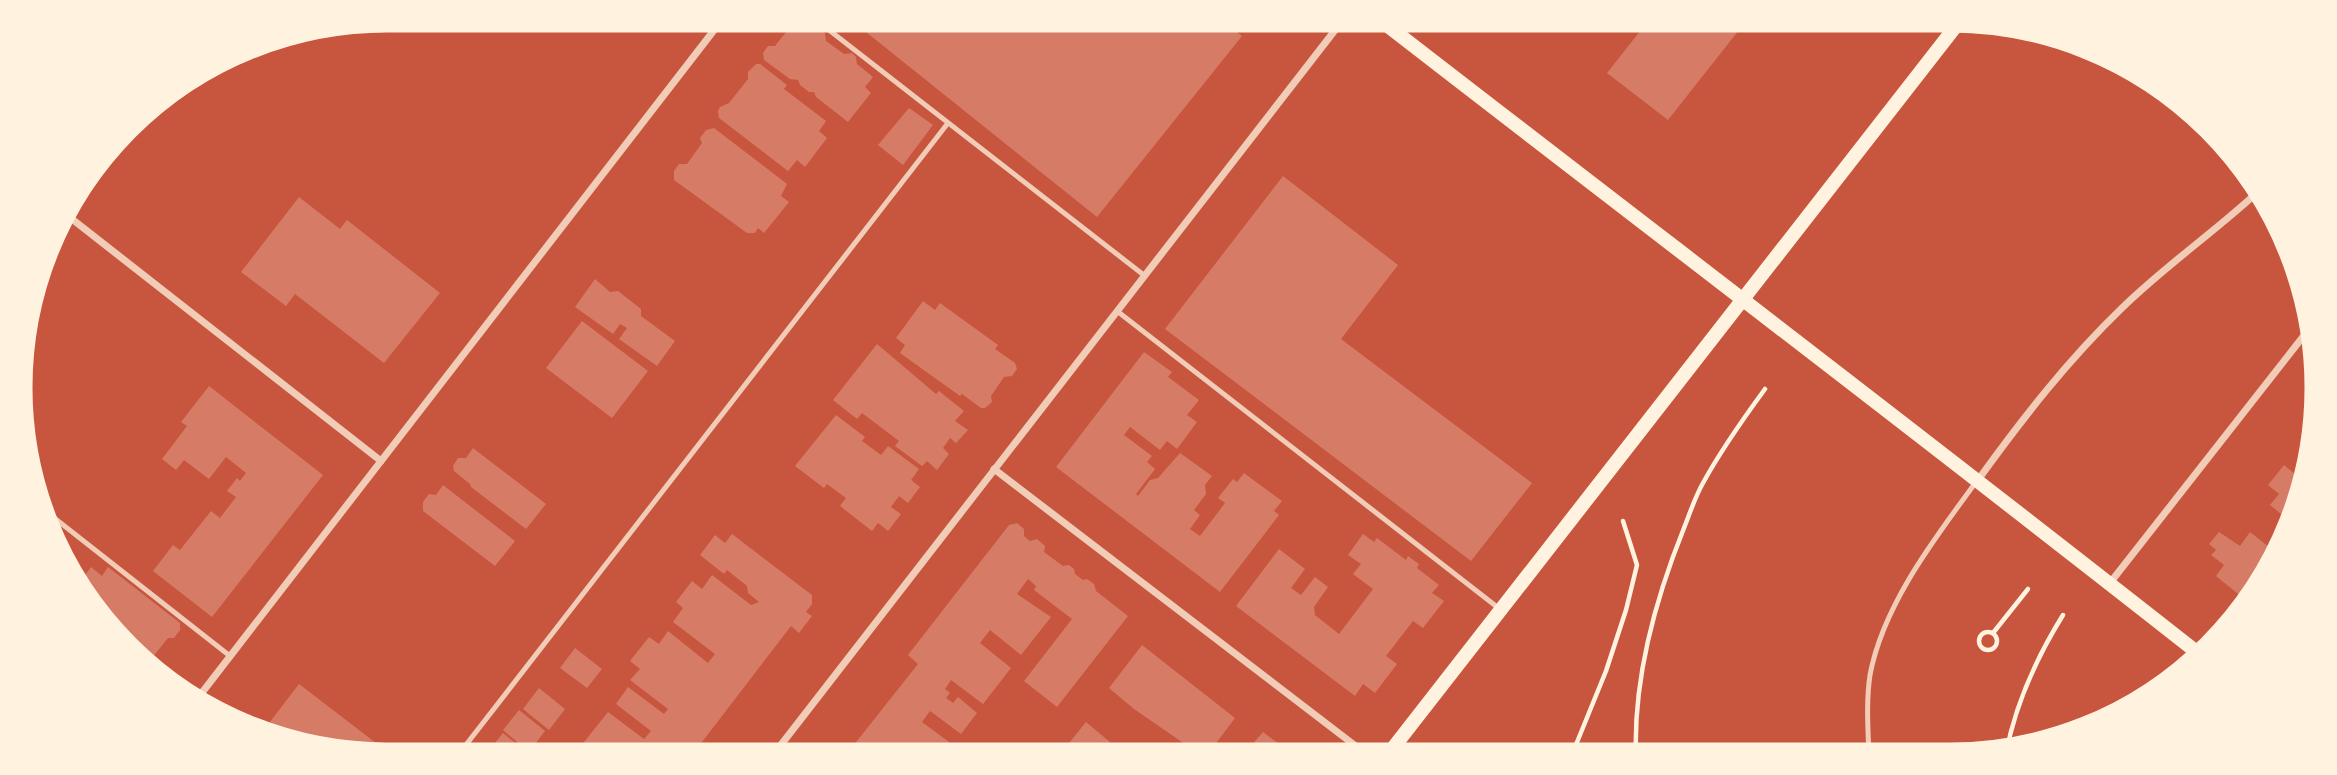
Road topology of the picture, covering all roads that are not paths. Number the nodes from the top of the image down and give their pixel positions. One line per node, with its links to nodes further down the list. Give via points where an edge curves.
1 (716, 28): 13 (street)
2 (826, 28): 6 (lane)
3 (1337, 28): 9 (street)
4 (1391, 28): 10 (main road)
5 (1955, 28): 10 (main road)
6 (948, 123): 9 (lane); 22 (lane)
7 (2253, 196): 15 (street, via 2124,306 2081,349)
8 (71, 218): 13 (street)
9 (1144, 275): 11 (street)
10 (1742, 300): 15 (main road); 18 (main road)
11 (1117, 311): 14 (street); 18 (lane)
12 (2305, 334): 17 (street)
13 (381, 461): 20 (street)
14 (994, 469): 23 (street); 24 (street)
15 (1978, 480): 17 (main road); 26 (lane, via 1936,537 1888,621 1870,674)
16 (52, 517): 20 (lane)
17 (2110, 583): 19 (main road)
18 (1501, 610): 25 (main road)
19 (2195, 651)
20 (230, 656): 21 (street)
21 (201, 694)
22 (464, 747)
23 (778, 747)
24 (1357, 747)
25 (1394, 747)
26 (1869, 747)

